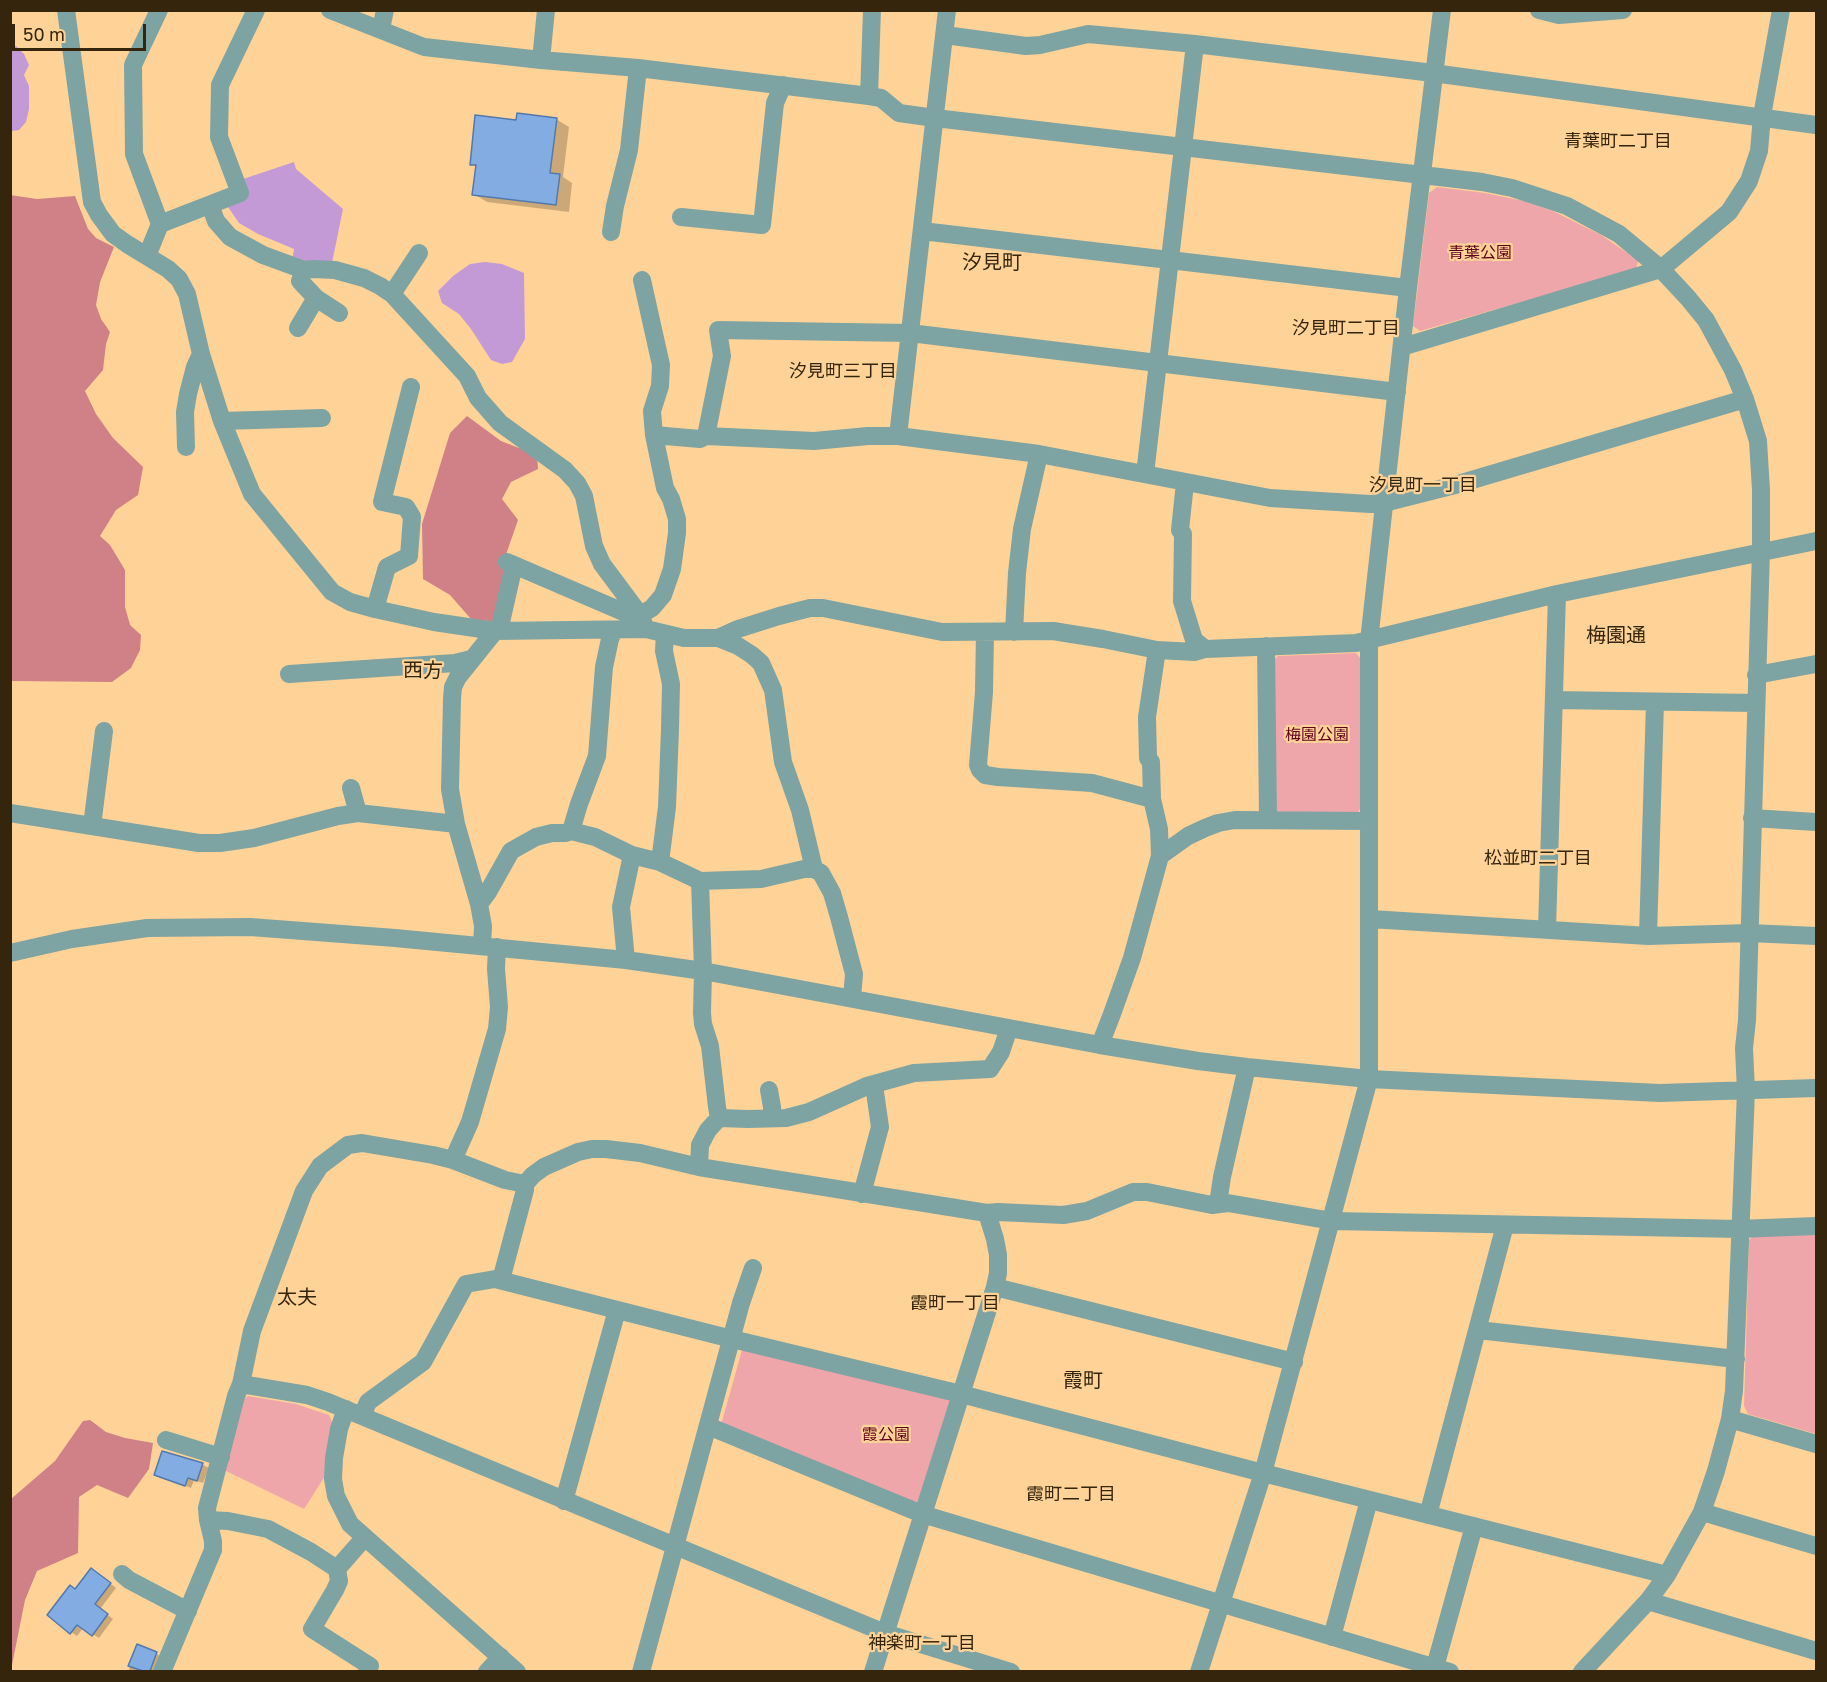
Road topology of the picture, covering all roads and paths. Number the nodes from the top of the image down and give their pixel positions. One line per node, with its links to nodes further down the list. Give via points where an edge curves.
1 (66, 10): 32 (street, via 92,202 113,234)
2 (159, 10): 28 (street, via 133,65 134,154)
3 (256, 10): 26 (street, via 219,85 219,137 240,193)
4 (330, 10): 13 (street)
5 (385, 10): 13 (street)
6 (546, 10): 16 (street)
7 (872, 10): 20 (street)
8 (947, 10): 14 (street)
9 (1442, 10): 18 (street)
10 (1539, 10): 11 (street, via 1559,15)
11 (1623, 10)
12 (1781, 10): 21 (street)
13 (381, 30): 16 (street, via 424,47)
14 (945, 35): 15 (street, via 1026,46 1088,34); 22 (street)
15 (1195, 44): 18 (street); 24 (street)
16 (541, 60): 17 (street)
17 (638, 68): 19 (street); 30 (street, via 629,150)
18 (1433, 73): 21 (street); 25 (street)
19 (783, 85): 20 (street); 27 (street, via 775,103 762,225)
20 (869, 96): 22 (street, via 881,98 898,113)
21 (1762, 116): 23 (street); 34 (street, via 1754,166 1740,196 1729,212)
22 (935, 118): 24 (street); 29 (street)
23 (1816, 125)
24 (1183, 147): 25 (street); 33 (street)
25 (1422, 177): 34 (street, via 1482,182 1558,203 1619,234); 37 (street)
26 (210, 205): 28 (street); 35 (street, via 216,221 230,237)
27 (681, 217)
28 (160, 224): 32 (street)
29 (922, 231): 33 (street); 42 (street)
30 (611, 232)
31 (419, 253): 38 (street)
32 (147, 256): 44 (street, via 179,279 187,294)
33 (1170, 260): 37 (street); 45 (street)
34 (1661, 269): 43 (street); 48 (street, via 1706,320)
35 (304, 270): 38 (street, via 344,272); 39 (street, via 300,281)
36 (642, 280): 51 (street, via 661,365 660,386 652,411)
37 (1408, 288): 43 (street)
38 (392, 294): 63 (street, via 462,370 478,398 500,423 577,483 602,564)
39 (316, 298): 40 (street); 41 (street)
40 (339, 313)
41 (298, 328)
42 (909, 333): 45 (street); 52 (street, via 718,330 722,356); 53 (street)
43 (1402, 347): 47 (street)
44 (201, 354): 50 (street); 54 (street, via 185,412)
45 (1158, 363): 47 (street); 56 (street)
46 (411, 387): 62 (street, via 382,502 406,507 412,517 409,556 387,567)
47 (1397, 392): 58 (street)
48 (1745, 399): 58 (street); 60 (street, via 1758,441)
49 (322, 418): 50 (street)
50 (222, 421): 62 (street, via 252,494 332,592)
51 (654, 435): 52 (street, via 700,439); 63 (street, via 665,488 677,519 677,533 672,569 663,594)
52 (706, 436): 53 (street, via 814,441)
53 (898, 436): 55 (street)
54 (186, 447)
55 (1040, 454): 56 (street); 66 (street, via 1022,529)
56 (1145, 474): 57 (street)
57 (1185, 483): 58 (street, via 1270,498); 72 (street, via 1180,530 1182,601 1194,640)
58 (1384, 503): 70 (street)
59 (1816, 541): 60 (street)
60 (1761, 551): 61 (street); 77 (street)
61 (1557, 594): 70 (street); 78 (street)
62 (375, 609): 65 (street)
63 (643, 621): 64 (street); 65 (street, via 511,564); 68 (street)
64 (614, 630): 65 (street); 92 (street, via 604,667 597,756)
65 (497, 631): 74 (street)
66 (1014, 632): 67 (street); 73 (street, via 1053,631)
67 (986, 633): 69 (street, via 926,630 810,608); 83 (street, via 980,770 998,777 1092,783)
68 (665, 634): 69 (street); 95 (street, via 671,718 668,807)
69 (718, 638): 96 (street, via 752,655 767,673 783,762)
70 (1369, 641): 71 (street); 88 (street)
71 (1266, 646): 72 (street); 86 (street)
72 (1205, 649): 73 (street)
73 (1157, 650): 83 (street, via 1147,717)
74 (471, 659): 76 (street); 90 (street, via 453,687 450,789)
75 (1816, 664): 77 (street)
76 (289, 674)
77 (1756, 675): 80 (street)
78 (1554, 700): 79 (street); 100 (street)
79 (1655, 702): 80 (street); 102 (street)
80 (1756, 703): 87 (street)
81 (105, 730): 91 (street)
82 (351, 788): 85 (street)
83 (1152, 800): 94 (street)
84 (10, 813): 91 (street)
85 (358, 813): 90 (street); 91 (street, via 220,843)
86 (1268, 819): 88 (street); 94 (street, via 1218,823 1188,836)
87 (1752, 819): 89 (street); 101 (street)
88 (1369, 821): 99 (street)
89 (1816, 822)
90 (456, 824): 98 (street)
91 (92, 826)
92 (571, 831): 93 (street, via 595,837); 98 (street, via 536,837 511,851)
93 (632, 855): 95 (street); 106 (street, via 621,907)
94 (1160, 856): 110 (street, via 1132,958)
95 (660, 862): 97 (street)
96 (814, 869): 97 (street, via 760,879); 108 (street, via 821,873 832,893 854,974)
97 (700, 882): 107 (street)
98 (479, 904): 104 (street)
99 (1370, 919): 100 (street); 112 (street)
100 (1547, 929): 102 (street)
101 (1749, 933): 102 (street); 103 (street); 116 (street)
102 (1648, 936)
103 (1816, 936)
104 (489, 946): 105 (street, via 250,927 147,928); 106 (street); 119 (street, via 499,1007 497,1029 470,1122)
105 (10, 952)
106 (626, 960): 107 (street)
107 (703, 971): 108 (street); 117 (street, via 703,1024)
108 (852, 998): 109 (street)
109 (1009, 1028): 110 (street); 113 (street, via 990,1069 914,1073)
110 (1100, 1045): 111 (street)
111 (1247, 1066): 112 (street); 123 (street, via 1222,1177)
112 (1369, 1079): 116 (street, via 1660,1093); 125 (street)
113 (874, 1085): 118 (street, via 809,1112); 122 (street, via 880,1127)
114 (1816, 1089): 116 (street)
115 (769, 1090): 118 (street)
116 (1746, 1091): 128 (street)
117 (720, 1118): 118 (street); 120 (street, via 700,1145)
118 (772, 1118)
119 (453, 1160): 121 (street); 137 (street, via 362,1143 348,1145 320,1166 297,1207 252,1331)
120 (699, 1167): 121 (street, via 640,1153 592,1149 544,1167); 122 (street)
121 (525, 1184): 130 (street)
122 (862, 1194): 124 (street)
123 (1220, 1204): 124 (street, via 1133,1192 1076,1213); 125 (street)
124 (987, 1213): 131 (street, via 996,1239)
125 (1332, 1221): 126 (street); 136 (street)
126 (1505, 1226): 128 (street); 133 (street)
127 (1816, 1226): 128 (street)
128 (1739, 1229): 135 (street)
129 (753, 1268): 134 (street)
130 (501, 1280): 132 (street); 139 (street, via 466,1284 423,1362)
131 (996, 1287): 136 (street); 138 (street)
132 (617, 1310): 134 (street); 147 (street)
133 (1478, 1330): 135 (street); 150 (street)
134 (732, 1339): 138 (street); 141 (street)
135 (1736, 1359): 140 (street)
136 (1294, 1362): 145 (street)
137 (241, 1383): 139 (street, via 307,1395); 144 (street)
138 (961, 1394): 145 (street); 149 (street)
139 (354, 1413): 147 (street); 153 (street, via 339,1429 334,1489 350,1524)
140 (1730, 1419): 143 (street); 148 (street)
141 (708, 1426): 149 (street); 154 (street)
142 (166, 1440): 144 (street)
143 (1816, 1444)
144 (221, 1457): 151 (street, via 207,1508)
145 (1263, 1473): 146 (street); 160 (street)
146 (1369, 1500): 150 (street); 163 (street)
147 (564, 1501): 154 (street)
148 (1702, 1512): 155 (street); 158 (street)
149 (922, 1514): 160 (street); 162 (street)
150 (1428, 1515): 152 (street)
151 (208, 1520): 156 (street, via 268,1529); 161 (street, via 213,1550)
152 (1474, 1526): 158 (street); 167 (street)
153 (365, 1537): 156 (street); 165 (street)
154 (676, 1545): 162 (street); 172 (street)
155 (1816, 1546)
156 (337, 1569): 169 (street, via 339,1581 312,1629 370,1666)
157 (122, 1574): 161 (street)
158 (1667, 1575): 159 (street)
159 (1648, 1601): 164 (street); 176 (street)
160 (1220, 1603): 163 (street); 175 (street)
161 (188, 1611): 168 (street)
162 (885, 1633): 166 (street); 173 (street)
163 (1332, 1637): 167 (street)
164 (1816, 1651)
165 (501, 1657): 170 (street); 171 (street)
166 (981, 1667): 174 (street)
167 (1443, 1669)
168 (162, 1671)
169 (367, 1671)
170 (487, 1671)
171 (517, 1671)
172 (642, 1671)
173 (873, 1671)
174 (1011, 1671)
175 (1199, 1671)
176 (1582, 1671)

